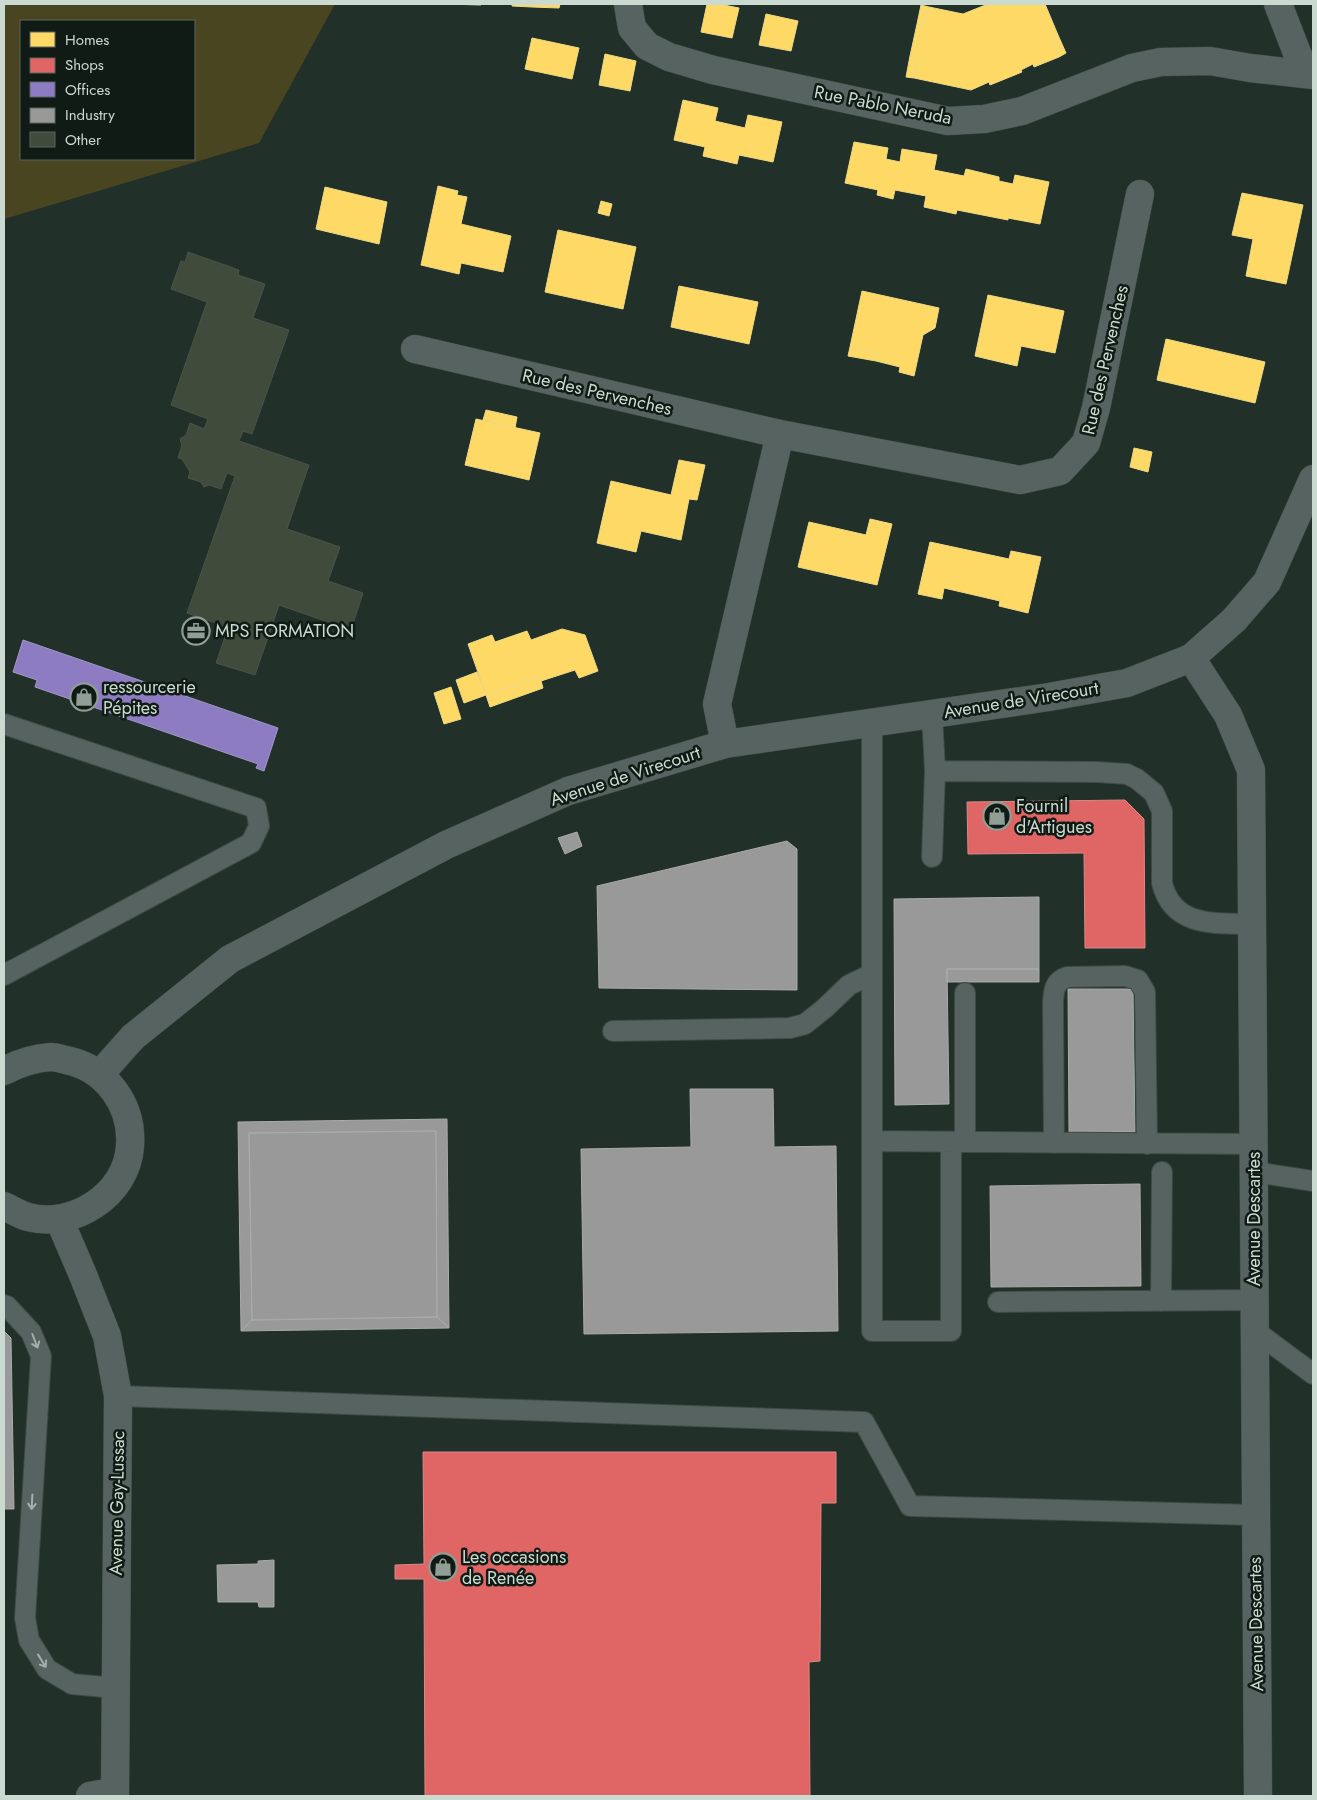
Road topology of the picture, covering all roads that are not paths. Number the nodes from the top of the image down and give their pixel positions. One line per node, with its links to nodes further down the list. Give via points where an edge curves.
1 (628, 4): 3 (street, Rue Pablo Neruda, via 632,28 648,46 669,58 948,121 984,119 1022,110 1132,68 1161,62 1210,61)
2 (1278, 4): 3 (street, Rue Pablo Neruda, via 1299,58)
3 (1313, 75)
4 (1140, 194): 6 (street, Rue des Pervenches, via 1086,443 1060,471 1020,480)
5 (415, 349): 6 (street, Rue des Pervenches)
6 (780, 434): 12 (street, via 717,704)
7 (1313, 478): 8 (street, via 1267,582 1234,620)
8 (1191, 658): 9 (street, Avenue de Virecourt, via 1127,683); 15 (street, Avenue Descartes, via 1228,715 1251,770)
9 (932, 714): 10 (street, Avenue de Virecourt); 13 (lane)
10 (872, 722): 12 (street, Avenue de Virecourt); 17 (lane)
11 (4, 724): 16 (lane, via 256,808 259,826 251,843)
12 (725, 744): 21 (street, Avenue de Virecourt, via 568,791 446,845 238,954 133,1037)
13 (935, 771): 14 (lane); 15 (lane, via 1127,774 1154,794 1162,810 1162,883 1172,905 1191,919 1203,922)
14 (932, 857)
15 (1252, 924): 26 (street, Avenue Descartes)
16 (4, 974)
17 (872, 974): 19 (lane, via 849,985 805,1024 790,1028); 22 (lane)
18 (965, 993): 23 (lane)
19 (613, 1031)
20 (4, 1070): 21 (street, via 27,1060 52,1057 77,1062)
21 (100, 1074): 31 (street, via 118,1095 129,1120 130,1147 123,1173 107,1195 85,1211)
22 (872, 1141): 23 (lane); 23 (lane, via 872,1331 951,1331)
23 (958, 1142): 24 (lane)
24 (1054, 1143): 25 (lane); 25 (lane, via 1053,1001 1056,985 1067,977 1132,976 1145,992)
25 (1147, 1144): 26 (lane)
26 (1254, 1144): 28 (street, Avenue Descartes)
27 (1162, 1172): 33 (lane)
28 (1254, 1172): 29 (lane); 32 (street, Avenue Descartes)
29 (1313, 1181)
30 (4, 1206): 31 (street, via 28,1217)
31 (59, 1219): 38 (street, Avenue Gay-Lussac, via 107,1336)
32 (1254, 1300): 33 (lane); 36 (street, Avenue Descartes)
33 (1161, 1301): 34 (lane)
34 (998, 1302)
35 (4, 1305): 40 (lane, one-way to 40, via 31,1332 41,1356 25,1618 29,1640 47,1669 72,1684)
36 (1254, 1330): 37 (lane); 39 (street, Avenue Descartes)
37 (1313, 1374)
38 (118, 1396): 39 (lane, via 864,1422 910,1506); 40 (street, Avenue Gay-Lussac)
39 (1255, 1515): 42 (street, Avenue Descartes)
40 (115, 1688): 41 (street, Avenue Gay-Lussac)
41 (106, 1795)
42 (1258, 1796)

